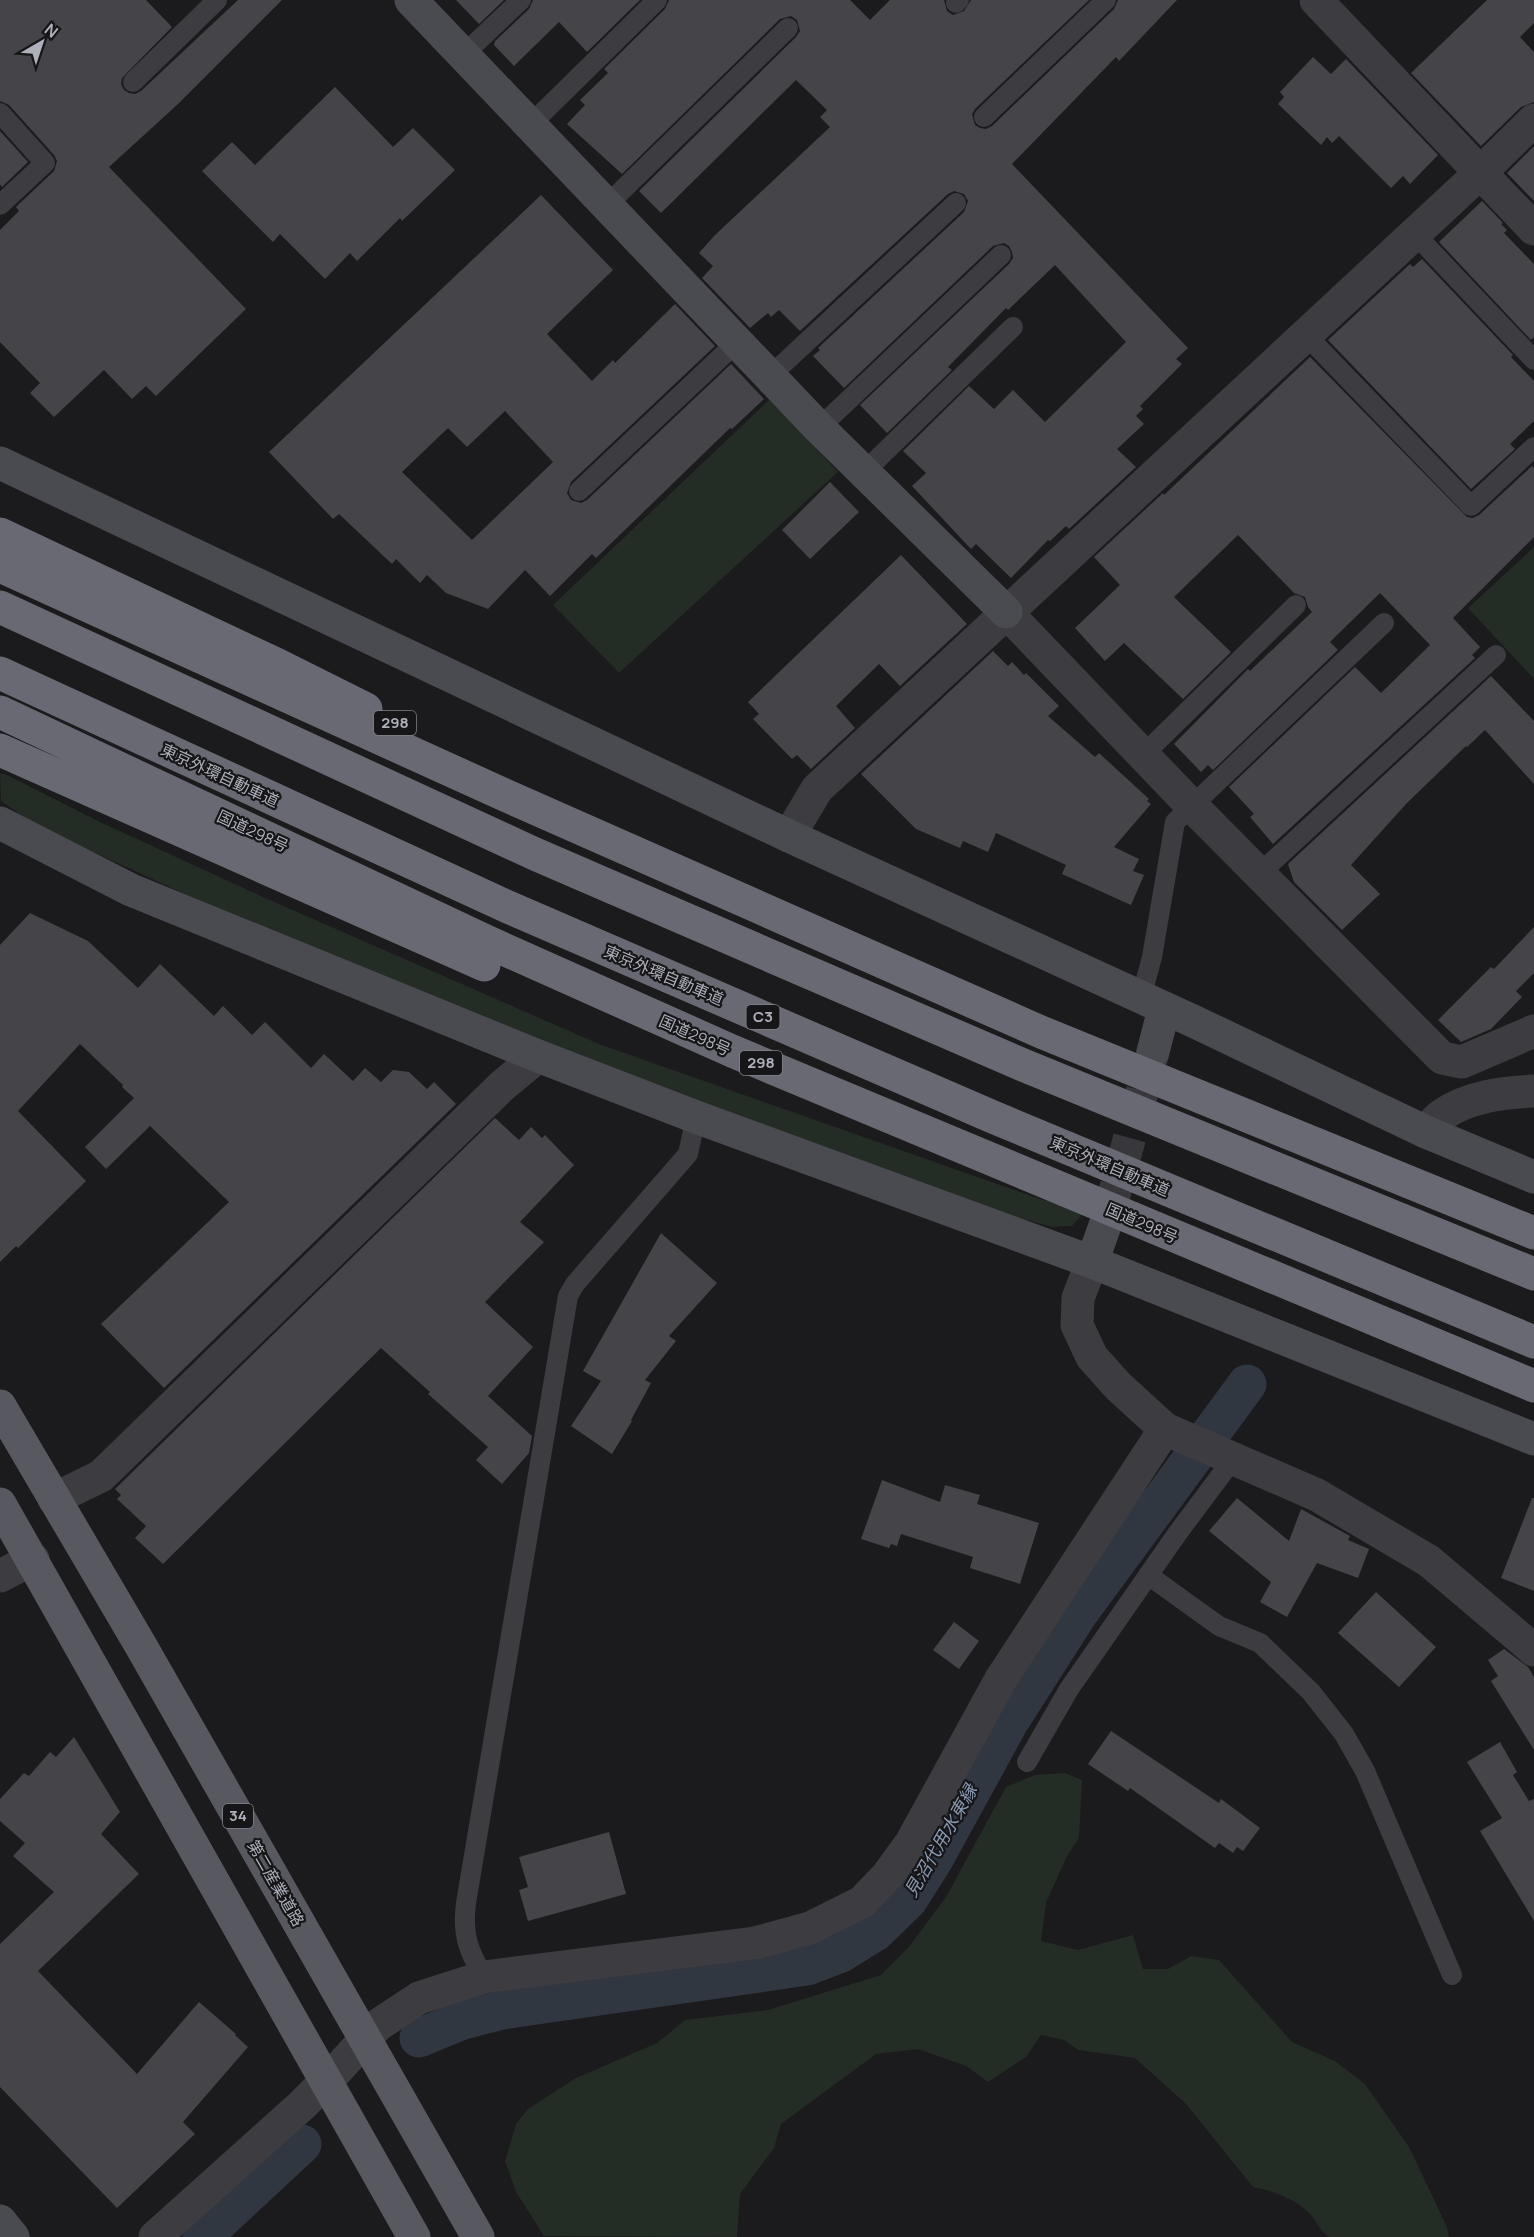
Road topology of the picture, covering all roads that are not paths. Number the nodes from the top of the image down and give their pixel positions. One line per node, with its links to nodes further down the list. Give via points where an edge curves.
1 (217, 0): 9 (lane)
2 (411, 0): 8 (street)
3 (521, 0): 8 (lane)
4 (657, 0): 13 (lane)
5 (1106, 0): 11 (lane)
6 (1316, 0): 14 (street)
7 (788, 28): 16 (lane)
8 (463, 55): 13 (street)
9 (133, 82)
10 (0, 113): 17 (lane, via 45,163)
11 (984, 117)
12 (1534, 120): 14 (street)
13 (530, 125): 16 (street)
14 (1480, 173): 18 (street); 19 (street)
15 (956, 203): 25 (lane)
16 (607, 205): 23 (street)
17 (0, 206)
18 (1534, 230)
19 (1414, 233): 22 (street); 24 (lane)
20 (1002, 255): 26 (lane)
21 (1013, 327): 29 (lane)
22 (1305, 334): 27 (lane, via 1471,506); 35 (street)
23 (737, 342): 25 (street); 30 (lane)
24 (1534, 360)
25 (770, 376): 26 (street)
26 (819, 428): 29 (street)
27 (1534, 447)
28 (0, 463): 44 (street)
29 (863, 472): 35 (street)
30 (579, 491)
31 (0, 534): 46 (highway, 298, via 278,665)
32 (0, 566): 46 (highway, 298)
33 (1296, 605): 41 (lane)
34 (0, 607): 59 (highway, bridge, via 567,868 1023,1065)
35 (1006, 612): 41 (street); 44 (street, via 818,789)
36 (1384, 623): 42 (lane)
37 (1496, 655): 45 (lane)
38 (0, 673): 60 (highway, 東京外環自動車道 / C3, bridge, via 519,912 993,1117)
39 (0, 712): 49 (highway, 国道298号 / 298, via 490,943)
40 (0, 750): 49 (highway, 298, via 488,966)
41 (1143, 755): 42 (street)
42 (1191, 805): 45 (street); 47 (lane, via 1174,822 1152,957)
43 (0, 823): 51 (street, via 131,890)
44 (789, 836): 47 (street)
45 (1260, 874): 48 (street, via 1442,1058 1462,1062)
46 (786, 919): 57 (highway, 298, via 1041,1032)
47 (1153, 1003): 50 (street); 54 (street)
48 (1534, 1031)
49 (732, 1052): 61 (highway, 国道298号 / 298)
50 (1153, 1052)
51 (538, 1056): 53 (street); 66 (street, via 502,1086 101,1476)
52 (1534, 1091): 54 (street, via 1502,1093 1465,1103 1441,1115)
53 (696, 1117): 58 (street); 74 (lane, via 688,1154 568,1296 463,1923 469,1952)
54 (1426, 1132): 55 (street)
55 (1534, 1177)
56 (1108, 1217): 58 (street)
57 (1534, 1233)
58 (1092, 1262): 63 (street, via 1078,1298 1077,1325 1092,1357); 64 (street)
59 (1534, 1274)
60 (1534, 1342)
61 (1534, 1386)
62 (0, 1406): 66 (main road, 第二産業道路 / 34)
63 (1165, 1429): 65 (street); 74 (street, via 1001,1679 911,1843 862,1902 810,1928 756,1943)
64 (1534, 1438)
65 (1233, 1459): 69 (lane); 71 (street, via 1317,1496 1428,1561)
66 (54, 1499): 75 (main road, 第二産業道路 / 34)
67 (0, 1503): 68 (main road)
68 (33, 1559): 70 (street); 76 (main road)
69 (1148, 1575): 72 (lane, via 1069,1689); 73 (lane, via 1219,1626 1260,1643 1311,1692 1344,1734 1365,1771)
70 (0, 1576)
71 (1534, 1650)
72 (1027, 1762)
73 (1452, 1974)
74 (484, 1977): 75 (street, via 419,1998 391,2015)
75 (365, 2038): 76 (street); 78 (main road, 第二産業道路 / 34)
76 (326, 2080): 80 (street); 81 (main road)
77 (0, 2222): 79 (street)
78 (477, 2234)
79 (13, 2237)
80 (155, 2237)
81 (414, 2237)

